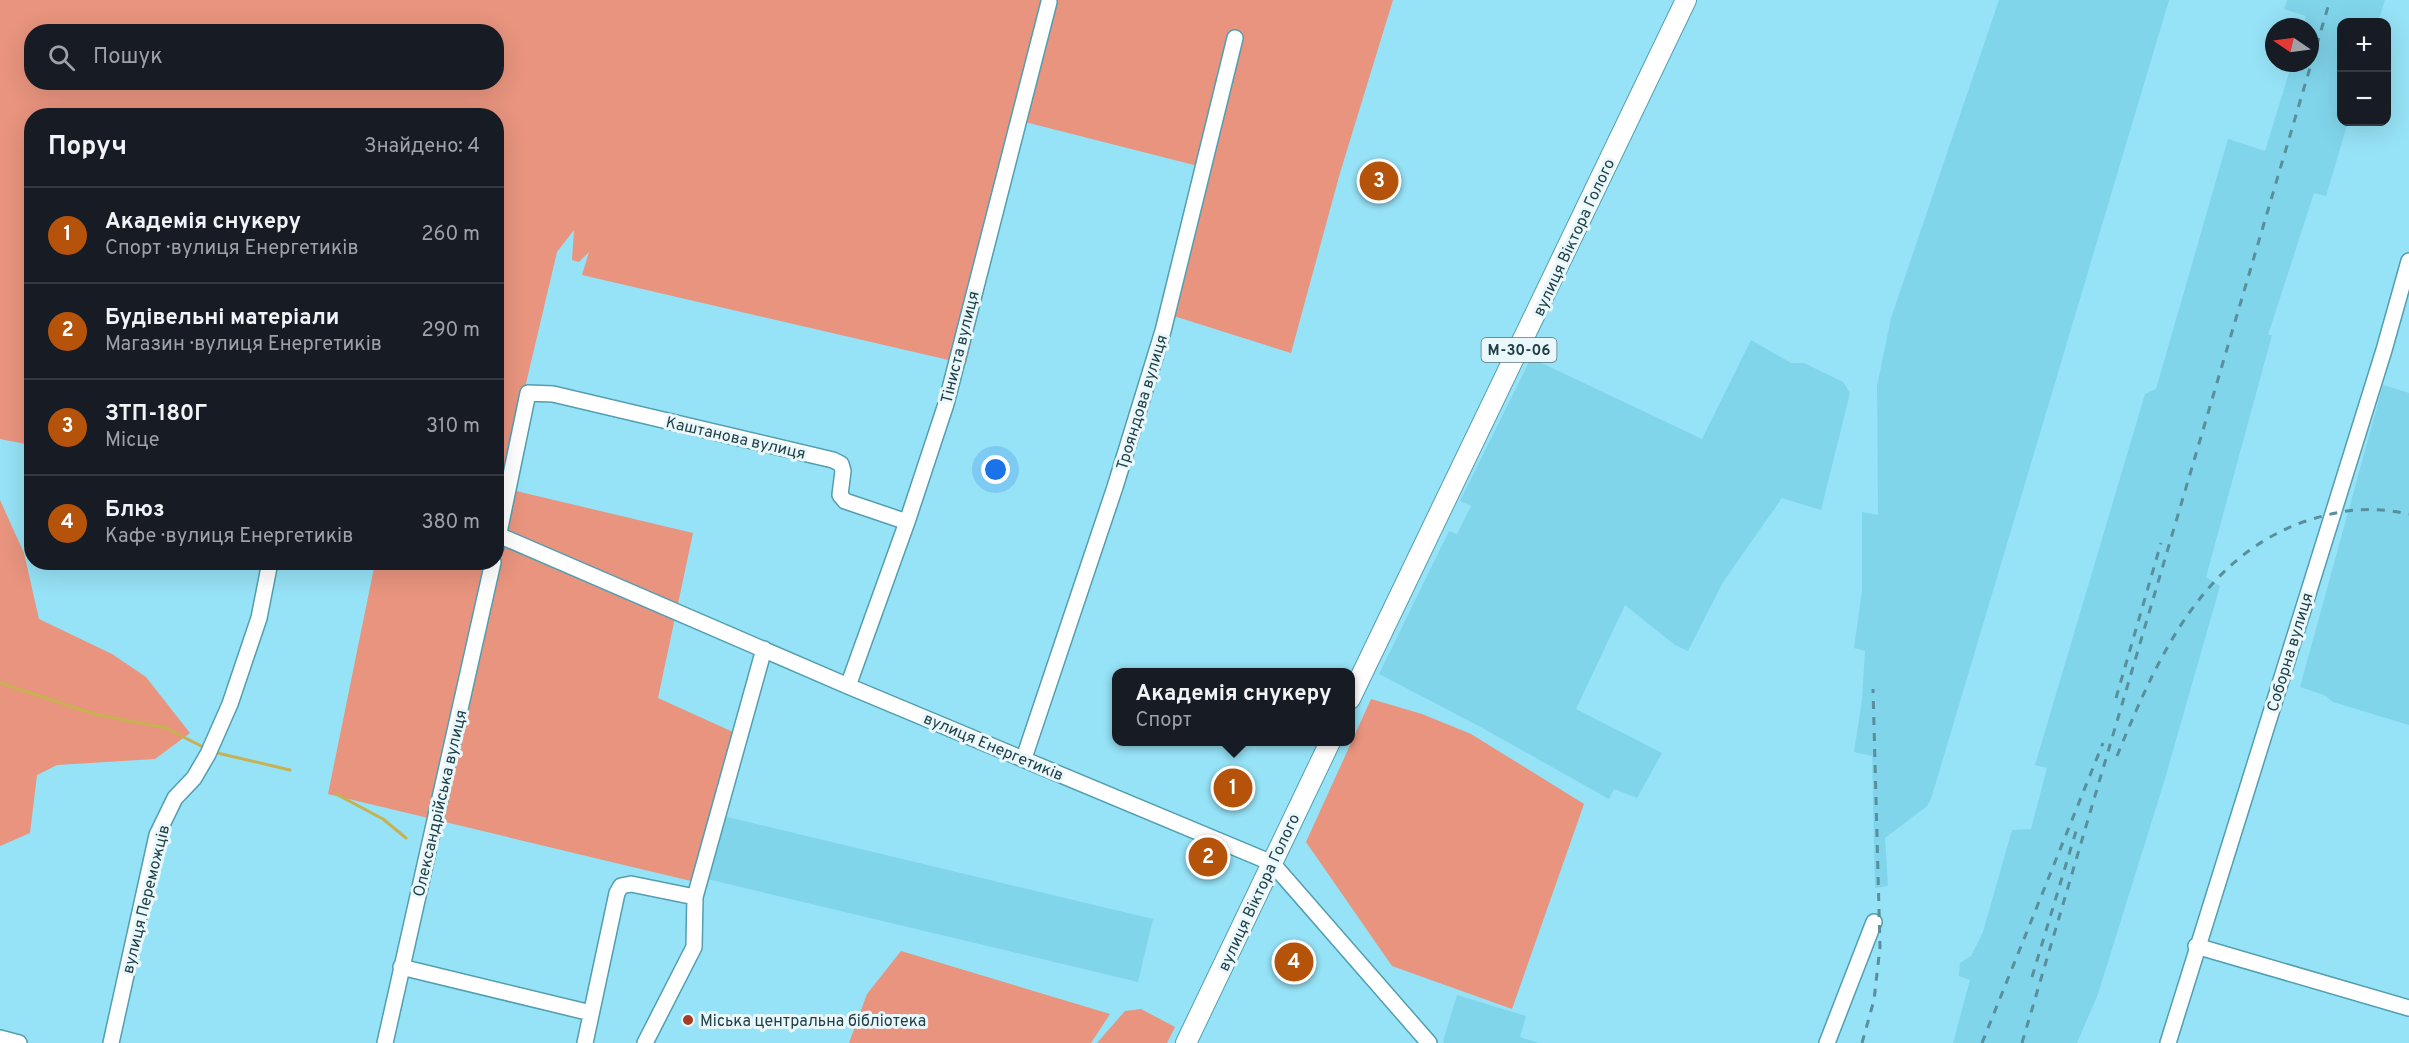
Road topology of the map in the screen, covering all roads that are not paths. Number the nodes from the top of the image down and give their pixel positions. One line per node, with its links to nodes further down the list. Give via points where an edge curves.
1 (1686, 0): 12 (main road, вулиця Віктора Голого / М-30-06)
2 (1049, 2): 6 (street, Тіниста вулиця, via 946,404)
3 (1235, 38): 14 (street, Трояндова вулиця, via 1163,331)
4 (2409, 261): 18 (street, Соборна вулиця)
5 (504, 502): 6 (street, Каштанова вулиця, via 528,393 553,394 833,460 841,464 840,495 845,501)
6 (907, 522): 11 (street, Тіниста вулиця)
7 (504, 537): 10 (street, вулиця Енергетиків)
8 (268, 570): 24 (street, вулиця Переможців, via 259,618 230,704 208,754 194,778 175,798 157,835)
9 (492, 570): 19 (street, Олександрійська вулиця)
10 (764, 649): 11 (street, вулиця Енергетиків); 16 (street)
11 (848, 686): 14 (street, вулиця Енергетиків)
12 (1355, 689)
13 (1328, 746): 15 (main road, вулиця Віктора Голого)
14 (1024, 759): 15 (street, вулиця Енергетиків)
15 (1272, 863): 28 (main road, вулиця Віктора Голого); 29 (street, вулиця Енергетиків)
16 (695, 897): 21 (street, via 632,884 621,886); 27 (street, via 696,929 691,956)
17 (1874, 922): 30 (street)
18 (2196, 946): 20 (street); 31 (street, Соборна вулиця)
19 (402, 968): 21 (street); 25 (street, Олександрійська вулиця)
20 (2409, 1008)
21 (591, 1013): 26 (street)
22 (0, 1038): 23 (street)
23 (19, 1043)
24 (111, 1043)
25 (385, 1043)
26 (585, 1043)
27 (645, 1043)
28 (1186, 1043)
29 (1429, 1043)
30 (1827, 1043)
31 (2168, 1043)

